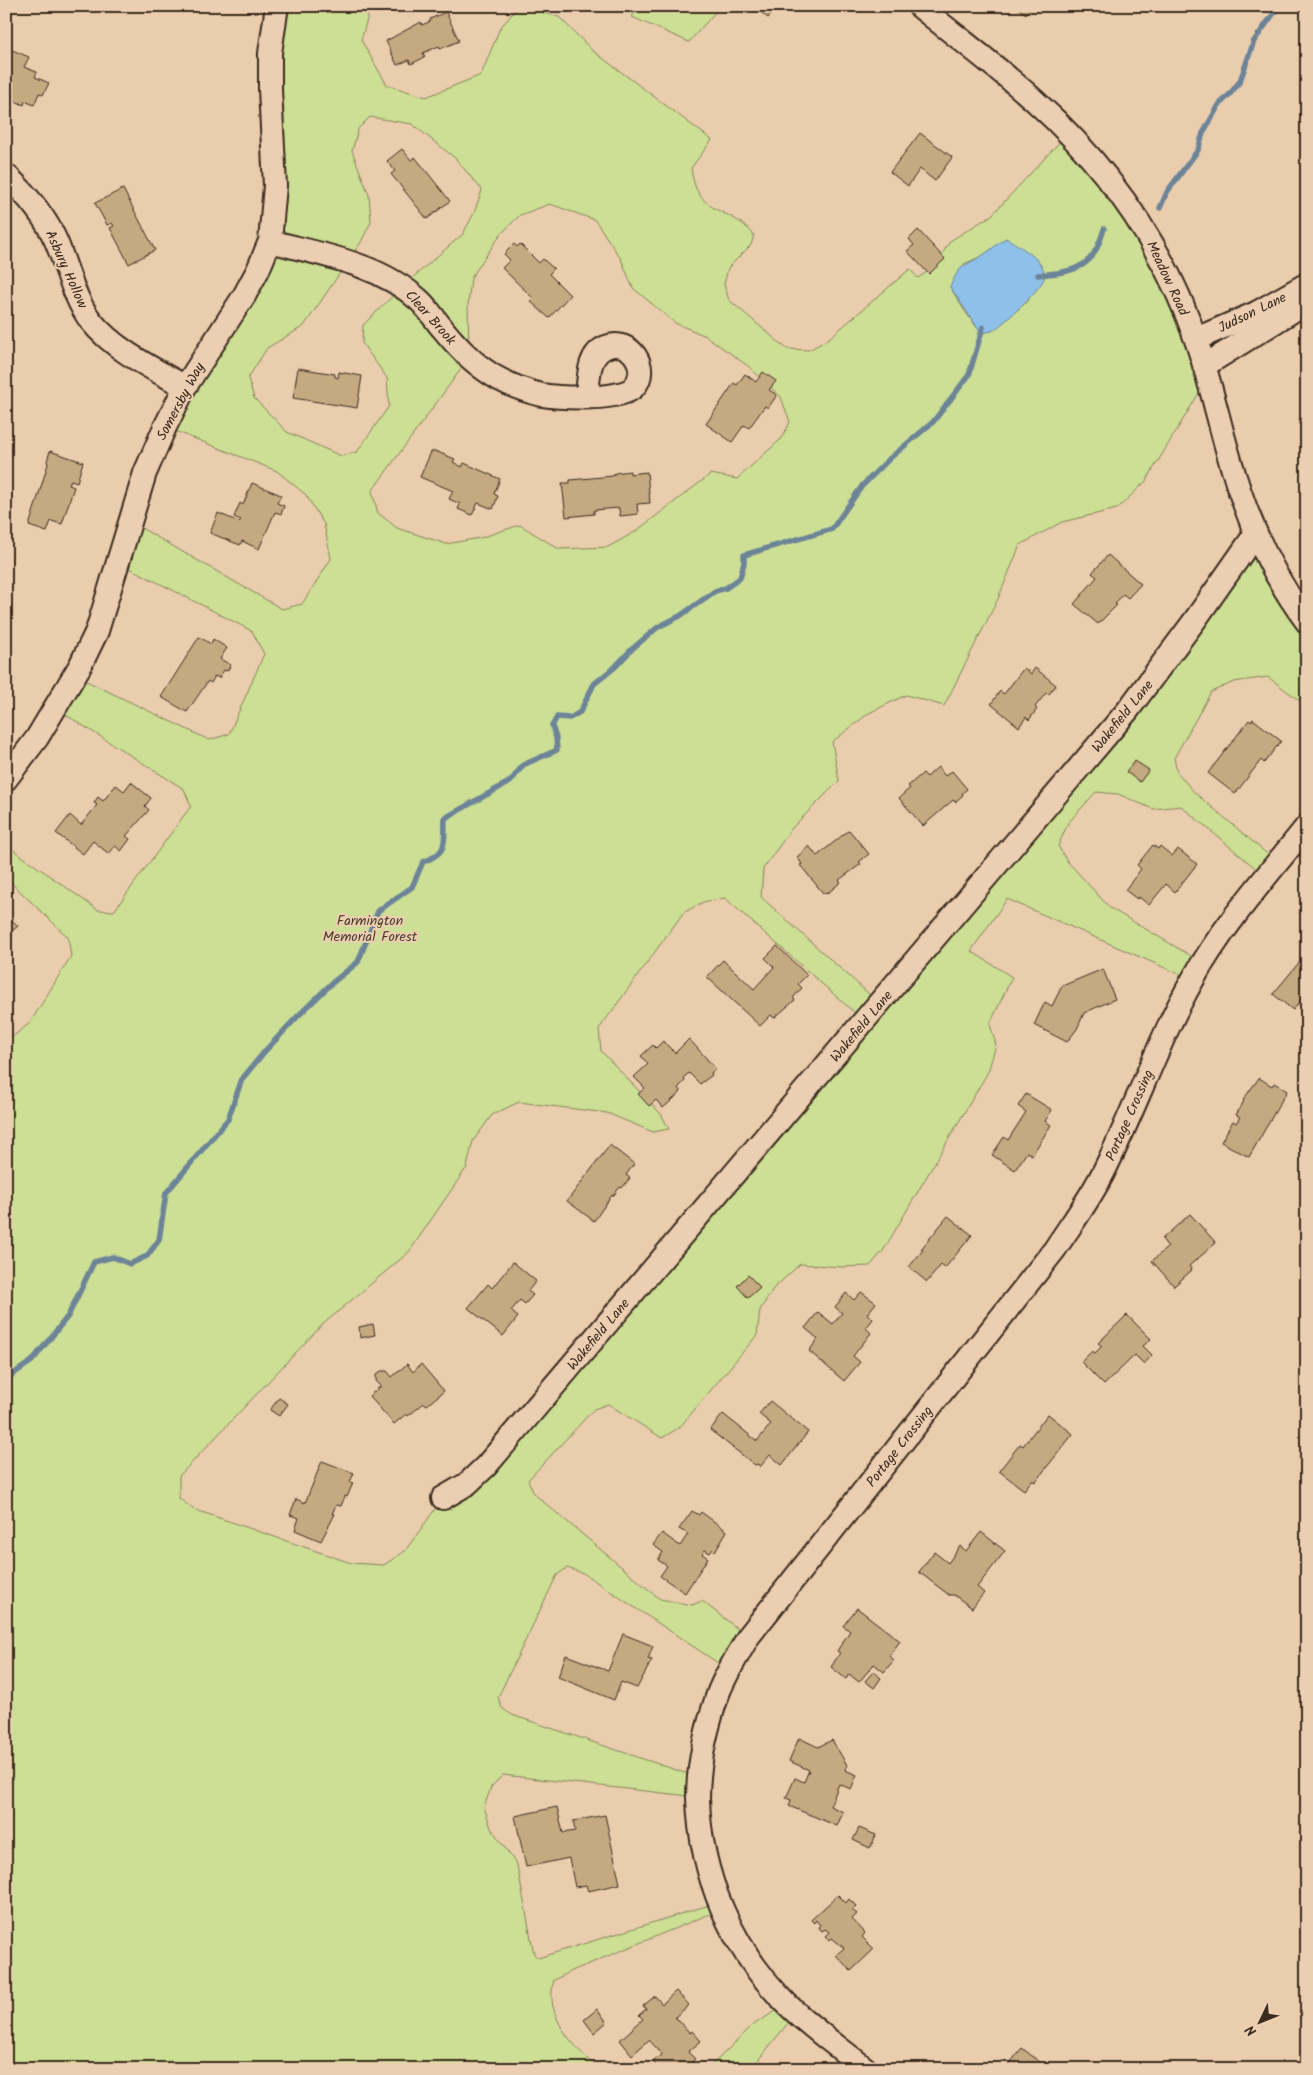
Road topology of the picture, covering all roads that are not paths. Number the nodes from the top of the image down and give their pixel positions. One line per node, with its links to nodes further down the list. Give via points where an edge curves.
1 (277, 6): 4 (street, Somersby Way, via 270,53 275,186)
2 (919, 6): 7 (street, Meadow Road, via 1035,101 1076,141 1118,192 1154,245)
3 (6, 175): 9 (street, Asbury Hollow, via 40,212 91,321 131,356)
4 (270, 241): 9 (street, Somersby Way, via 244,296); 10 (street, Clear Brook, via 382,273 421,302 469,358 500,380 541,394)
5 (1307, 284): 7 (street, Judson Lane, via 1256,313)
6 (1307, 302): 8 (street, Judson Lane)
7 (1196, 339): 8 (street, Meadow Road)
8 (1204, 366): 11 (street, Meadow Road, via 1230,460)
9 (185, 387): 13 (street, Somersby Way, via 145,473 97,631 51,715)
10 (587, 397)
11 (1256, 533): 12 (street, Meadow Road); 15 (street, Wakefield Lane, via 1128,710 486,1466 467,1484)
12 (1307, 622)
13 (6, 779)
14 (1307, 826): 16 (street, Portage Crossing, via 1215,943 1192,980 1105,1170 1055,1249 748,1637 719,1693 702,1754 698,1797 713,1887 732,1933 757,1969 787,2004)
15 (443, 1498)
16 (866, 2069)

